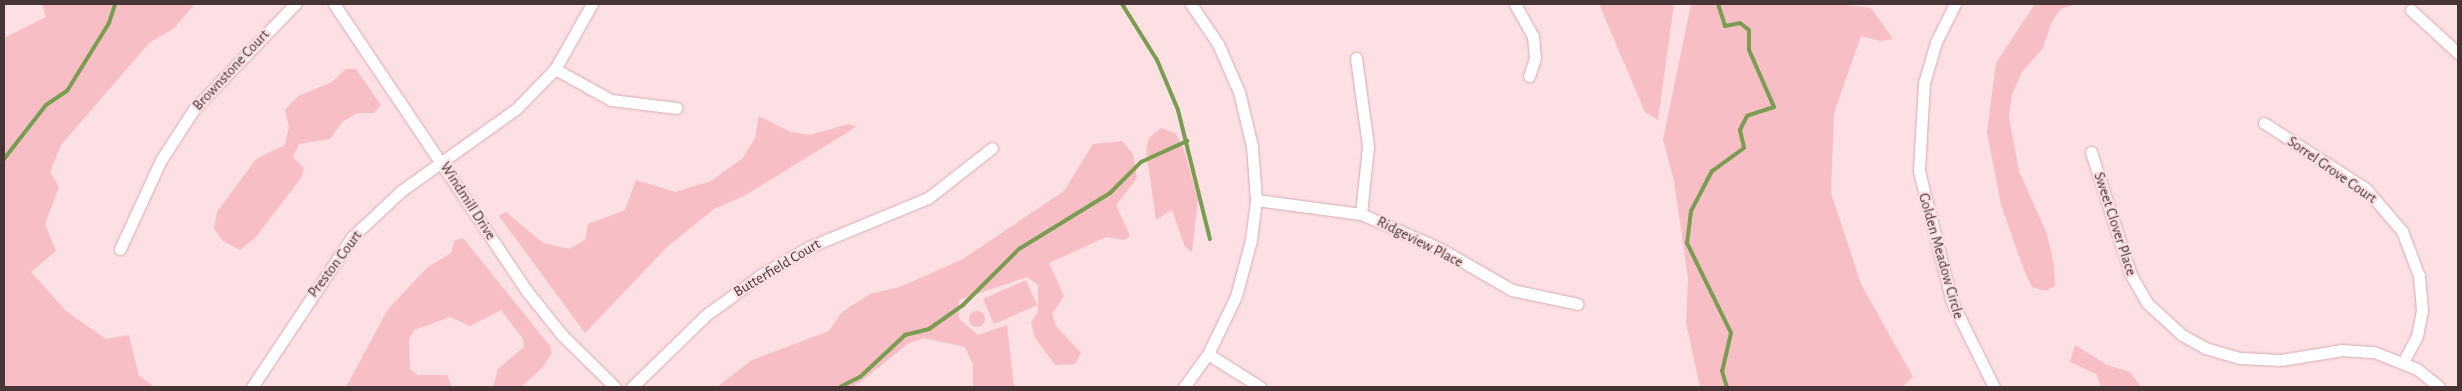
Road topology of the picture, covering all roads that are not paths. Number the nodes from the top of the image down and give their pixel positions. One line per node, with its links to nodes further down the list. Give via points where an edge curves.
1 (295, 4): 19 (street, Brownstone Court, via 232,66 190,116 144,191)
2 (334, 4): 16 (street, Windmill Drive)
3 (592, 4): 10 (street, Preston Court)
4 (1191, 4): 17 (street, via 1218,44 1239,92 1252,146)
5 (1515, 4): 11 (street, via 1533,36 1535,58)
6 (1955, 4): 28 (street, Golden Meadow Circle, via 1936,42 1924,83 1919,171 1952,302)
7 (2411, 10): 8 (street)
8 (2458, 53)
9 (1356, 58): 18 (street, via 1368,146)
10 (555, 69): 12 (street, via 611,100); 16 (street, Preston Court, via 506,118)
11 (1529, 76)
12 (677, 108)
13 (2264, 123): 22 (street, Sorrel Grove Court, via 2370,192 2402,231 2415,260 2422,294 2417,336)
14 (992, 148): 25 (street, Butterfield Court, via 928,198 816,244 761,276 706,315)
15 (2091, 152): 22 (street, Sweet Clover Place, via 2137,288 2157,315 2182,335 2241,358 2281,360 2353,350)
16 (442, 162): 23 (street, Preston Court, via 401,191 352,237); 24 (street, Windmill Drive, via 532,297)
17 (1256, 200): 18 (street, Ridgeview Place); 21 (street, via 1242,280)
18 (1361, 214): 20 (street, Ridgeview Place, via 1439,248 1512,290)
19 (120, 249)
20 (1578, 304)
21 (1208, 354): 26 (street); 27 (street)
22 (2403, 362): 29 (street, Sweet Clover Place)
23 (252, 387)
24 (615, 387)
25 (632, 387)
26 (1184, 387)
27 (1260, 387)
28 (1994, 387)
29 (2438, 387)

